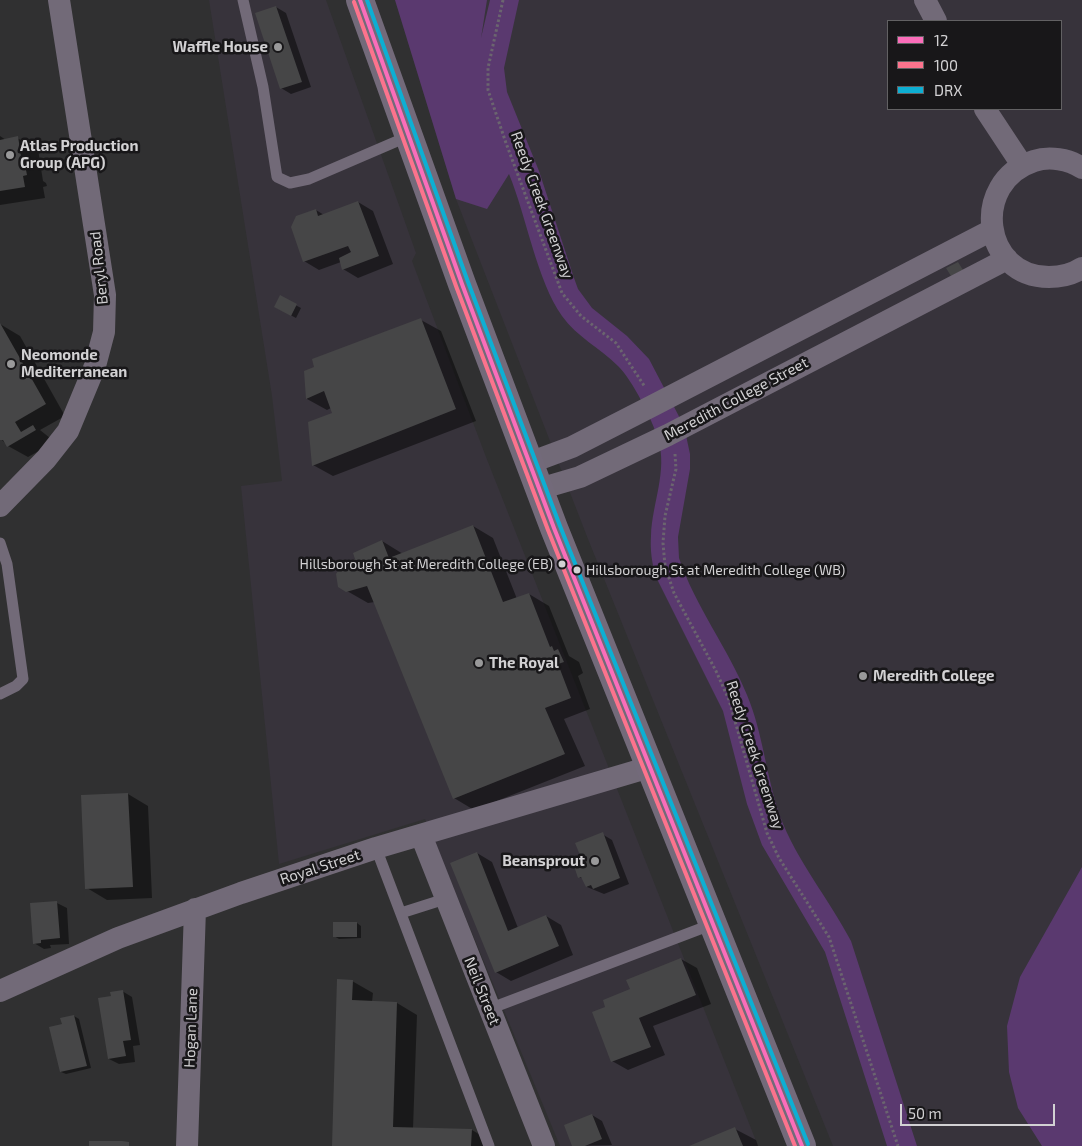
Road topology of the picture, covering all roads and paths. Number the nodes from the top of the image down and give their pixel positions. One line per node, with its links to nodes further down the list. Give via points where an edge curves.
1 (60, 0): 20 (street, Beryl Road, via 105,295 104,332 95,366 68,431 46,459)
2 (243, 0): 8 (lane, via 263,87 277,177 290,183 309,179)
3 (360, 0): 8 (main road)
4 (504, 0): 16 (path, Reedy Creek Greenway, via 488,68 488,90 506,143 562,293 581,316 616,344)
5 (925, 0): 6 (street)
6 (935, 20)
7 (986, 110): 9 (street)
8 (409, 136): 18 (main road)
9 (1022, 165): 10 (street, via 1041,159 1061,159); 11 (street, via 1007,176 996,192 991,210)
10 (1082, 168)
11 (992, 230): 12 (street); 13 (street)
12 (1007, 259): 14 (street, via 1040,277); 15 (street, Meredith College Street)
13 (914, 270): 15 (street); 18 (street, via 596,434)
14 (1080, 273)
15 (929, 298): 19 (street, Meredith College Street, via 668,435 580,477)
16 (646, 389)
17 (673, 447): 36 (path, Reedy Creek Greenway, via 676,469 665,516 663,543 674,593 729,700 767,833 829,937)
18 (529, 463): 19 (main road)
19 (540, 489): 23 (main road)
20 (0, 506)
21 (0, 543): 22 (lane, via 7,564 23,679)
22 (0, 694)
23 (650, 767): 24 (street, Royal Street); 29 (main road)
24 (421, 835): 25 (street, Royal Street); 26 (street, Neil Street)
25 (376, 848): 27 (street, Royal Street); 28 (lane)
26 (445, 899): 28 (lane); 31 (street, Neil Street)
27 (195, 909): 30 (street, Royal Street, via 118,938); 32 (street, Hogan Lane)
28 (401, 913): 33 (lane)
29 (713, 924): 31 (lane); 35 (main road)
30 (0, 991)
31 (489, 1009): 34 (street, Neil Street)
32 (188, 1146)
33 (489, 1146)
34 (544, 1146)
35 (802, 1146)
36 (898, 1146)

